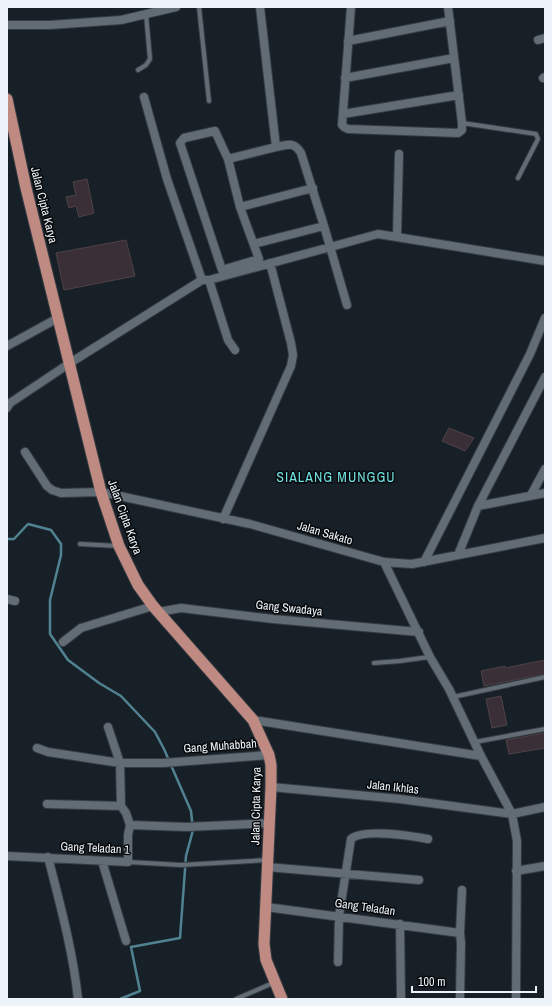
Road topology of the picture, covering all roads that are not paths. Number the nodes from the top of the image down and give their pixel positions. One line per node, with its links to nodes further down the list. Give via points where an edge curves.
1 (176, 7): 6 (street)
2 (199, 7): 16 (lane)
3 (260, 7): 19 (street)
4 (351, 7): 9 (street)
5 (448, 7): 7 (street)
6 (146, 11): 8 (street, via 121,20 50,26); 11 (lane, via 150,59)
7 (450, 21): 9 (street); 10 (street)
8 (7, 25)
9 (348, 41): 12 (street)
10 (454, 58): 12 (street); 13 (street)
11 (138, 70)
12 (345, 78): 17 (street)
13 (459, 95): 17 (street); 18 (street)
14 (144, 97): 31 (street, via 167,179)
15 (7, 99): 33 (main road, Jalan Cipta Karya, via 24,182)
16 (209, 101)
17 (343, 114): 18 (street, via 342,125 348,129 458,132 462,130)
18 (462, 123): 22 (lane, via 536,134 538,139)
19 (276, 147): 21 (street); 23 (street, via 297,147)
20 (399, 154): 26 (street)
21 (228, 159): 24 (street); 27 (street, via 215,130 184,138 180,143 222,270 259,259)
22 (518, 178)
23 (313, 188): 24 (street); 25 (street)
24 (240, 207): 27 (street)
25 (324, 226): 27 (street); 28 (street)
26 (396, 236): 28 (street, via 378,234); 29 (street)
27 (254, 244)
28 (331, 247): 30 (street); 32 (street)
29 (545, 261)
30 (270, 263): 31 (street); 46 (street, via 291,343 291,366)
31 (206, 280): 36 (street, via 228,340); 37 (street)
32 (347, 305)
33 (58, 318): 35 (street); 37 (main road, Jalan Cipta Karya)
34 (545, 318): 52 (street, via 530,354)
35 (7, 346)
36 (235, 350)
37 (70, 363): 39 (street, via 10,403); 42 (main road, Jalan Cipta Karya)
38 (545, 377): 45 (street)
39 (7, 408)
40 (25, 452): 42 (street, Jalan Sakato, via 52,490 61,493)
41 (545, 468): 44 (street)
42 (101, 492): 46 (street, Jalan Sakato); 49 (main road, Jalan Cipta Karya)
43 (545, 493): 44 (street)
44 (531, 496): 45 (street)
45 (478, 506): 50 (street)
46 (223, 519): 51 (street, Jalan Sakato, via 250,524)
47 (545, 538): 50 (street, Jalan Sakato)
48 (80, 544): 49 (lane)
49 (119, 546): 53 (main road, Jalan Cipta Karya, via 138,585)
50 (458, 555): 52 (street, Jalan Sakato)
51 (384, 562): 52 (street, Jalan Sakato); 54 (street)
52 (424, 562)
53 (155, 609): 54 (street, Gang Swadaya, via 181,608); 55 (street, Gang Swadaya, via 81,628); 60 (main road, Jalan Cipta Karya)
54 (418, 632): 56 (street)
55 (63, 642)
56 (430, 656): 57 (lane); 59 (street)
57 (374, 664)
58 (545, 677): 59 (lane)
59 (453, 697): 63 (street)
60 (253, 720): 65 (main road, Jalan Cipta Karya); 66 (street)
61 (108, 727): 67 (street)
62 (545, 729): 63 (lane)
63 (475, 742): 66 (street)
64 (36, 748): 67 (street)
65 (269, 755): 67 (street, Gang Muhabbah, via 163,763); 68 (main road, Jalan Cipta Karya)
66 (481, 756): 72 (street)
67 (120, 763): 70 (street)
68 (271, 787): 72 (street, Jalan Ikhlas, via 400,799); 73 (main road, Jalan Cipta Karya)
69 (47, 804): 70 (street)
70 (121, 806): 74 (street)
71 (545, 807): 72 (street, Jalan Ikhlas)
72 (512, 814): 82 (street, via 517,841)
73 (270, 823): 74 (street, via 186,827); 80 (main road, Jalan Cipta Karya)
74 (130, 825): 79 (street)
75 (428, 839): 83 (street, via 398,834 358,834 351,839)
76 (7, 856): 77 (street, Gang Teladan 1)
77 (48, 857): 78 (street, Gang Teladan 1); 93 (street, via 65,924)
78 (102, 861): 79 (street, Gang Teladan 1); 90 (street)
79 (128, 862): 80 (lane, Gang Teladan 1, via 181,865)
80 (267, 864): 83 (street); 86 (main road, Jalan Cipta Karya)
81 (545, 866): 82 (street)
82 (516, 871): 98 (street)
83 (346, 874): 84 (street); 87 (street)
84 (419, 880)
85 (462, 890): 89 (street)
86 (266, 907): 87 (street, Gang Teladan); 92 (main road, Jalan Cipta Karya, via 266,960)
87 (339, 916): 88 (street, Gang Teladan); 91 (street)
88 (400, 924): 89 (street, Gang Teladan); 96 (street)
89 (460, 933): 97 (street)
90 (126, 941)
91 (338, 962)
92 (276, 982): 94 (lane); 95 (main road, Jalan Cipta Karya)
93 (78, 999)
94 (236, 999)
95 (282, 999)
96 (401, 999)
97 (460, 999)
98 (516, 999)

